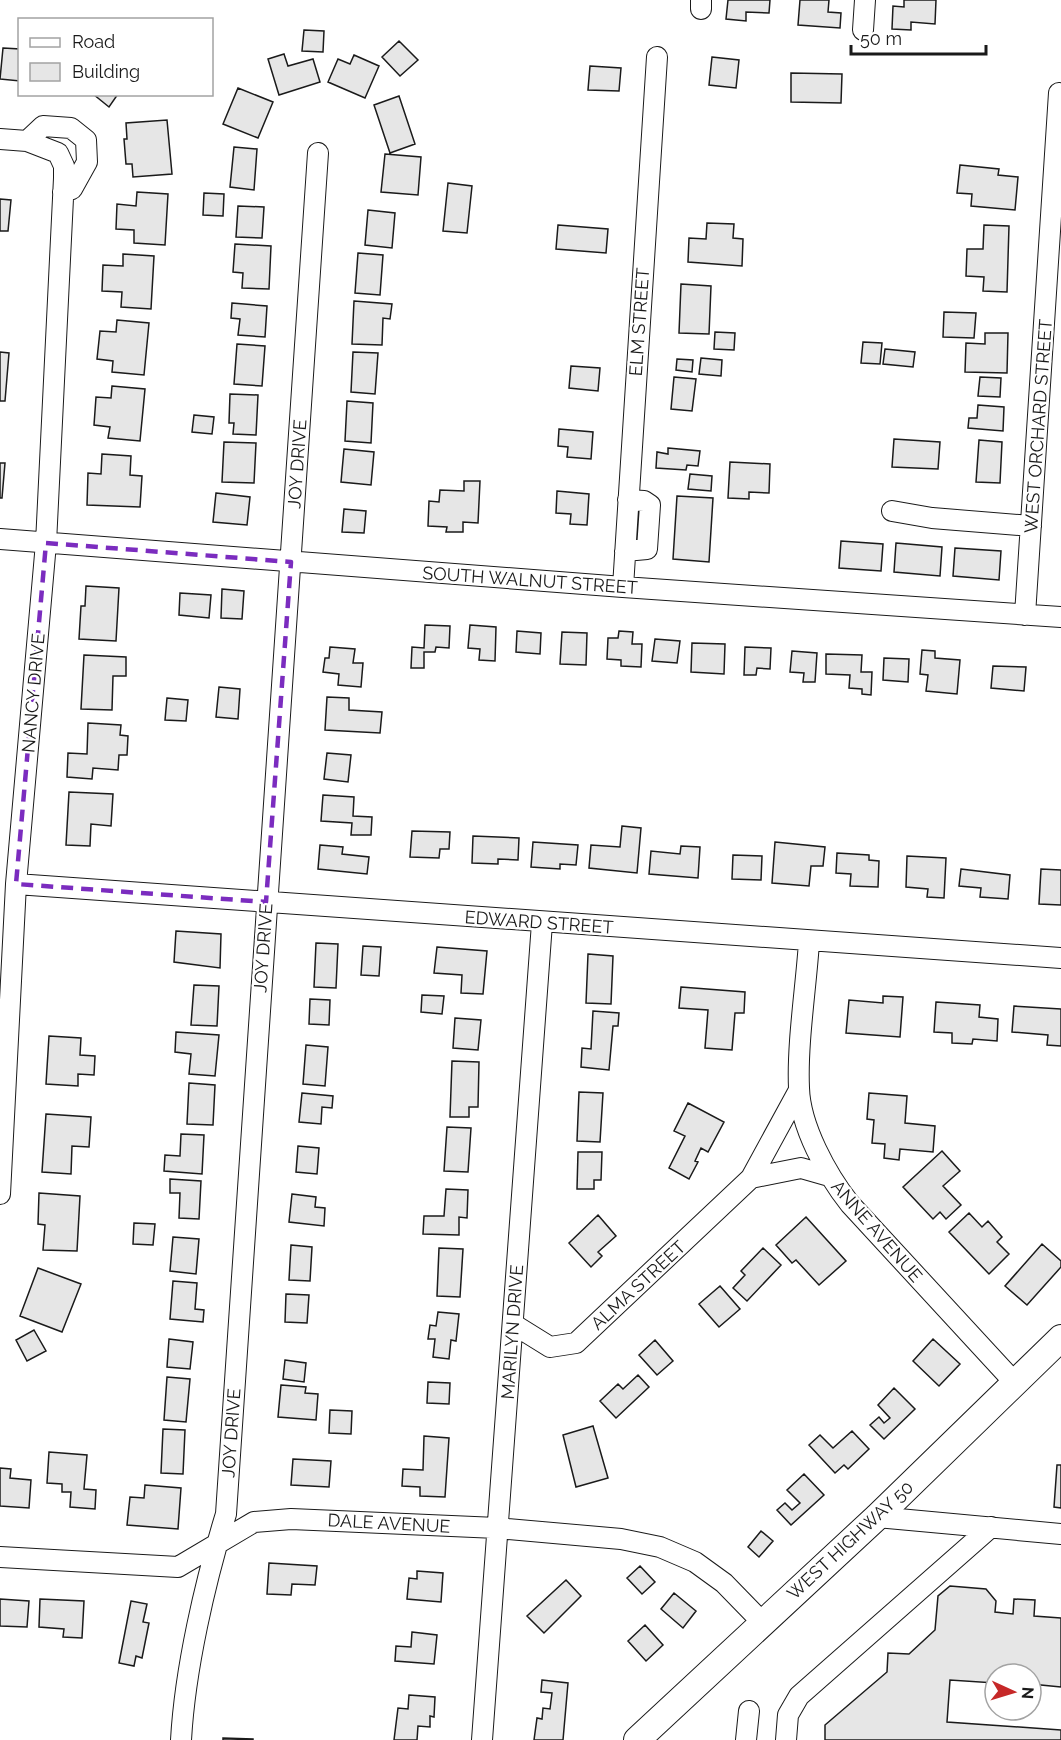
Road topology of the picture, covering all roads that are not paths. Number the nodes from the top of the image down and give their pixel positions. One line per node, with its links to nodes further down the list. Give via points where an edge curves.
1 (866, 0): 2 (street)
2 (862, 30)
3 (657, 57): 14 (street, ELM STREET)
4 (1059, 93): 10 (street, WEST ORCHARD STREET)
5 (0, 139): 6 (street)
6 (27, 141): 8 (street, NANCY DRIVE, via 58,153 64,166); 8 (street, via 43,126 71,128 86,140 87,162 72,189)
7 (318, 153): 13 (street, JOY DRIVE)
8 (63, 192): 12 (street, NANCY DRIVE)
9 (892, 511): 10 (street)
10 (1031, 526): 15 (street, WEST ORCHARD STREET)
11 (0, 539): 12 (street, SOUTH WALNUT STREET)
12 (46, 543): 13 (street, SOUTH WALNUT STREET); 17 (street, NANCY DRIVE)
13 (291, 562): 14 (street, SOUTH WALNUT STREET); 18 (street, JOY DRIVE)
14 (623, 587): 15 (street, SOUTH WALNUT STREET)
15 (1025, 615): 16 (street, SOUTH WALNUT STREET)
16 (1061, 617)
17 (16, 884): 18 (street, EDWARD STREET); 25 (street, NANCY DRIVE)
18 (266, 902): 19 (street, EDWARD STREET); 33 (street, JOY DRIVE, via 226,1514)
19 (542, 923): 20 (street, EDWARD STREET); 26 (street, MARILYN DRIVE)
20 (809, 942): 21 (street, EDWARD STREET); 22 (street, ANNE AVENUE)
21 (1061, 958)
22 (799, 1090): 23 (street, ANNE AVENUE, via 807,1125); 24 (street, ALMA STREET)
23 (828, 1176): 24 (street, via 801,1168); 28 (street, ANNE AVENUE)
24 (751, 1178): 26 (street, ALMA STREET, via 576,1343 550,1347)
25 (0, 1194)
26 (513, 1324): 31 (street, MARILYN DRIVE)
27 (1061, 1338): 28 (main road, WEST HIGHWAY 50)
28 (1015, 1383): 29 (main road, WEST HIGHWAY 50)
29 (877, 1516): 30 (street); 35 (main road, WEST HIGHWAY 50)
30 (991, 1527): 32 (street); 41 (street, via 799,1696 788,1716)
31 (497, 1528): 33 (street, DALE AVENUE, via 291,1519 254,1522); 35 (street, DALE AVENUE, via 621,1539 660,1547 695,1562 724,1583); 38 (street, MARILYN DRIVE)
32 (1061, 1534)
33 (217, 1544): 34 (street, DALE AVENUE, via 178,1567); 37 (street, JOY DRIVE, via 183,1699)
34 (0, 1557)
35 (762, 1622): 39 (main road, WEST HIGHWAY 50)
36 (748, 1711): 40 (street)
37 (181, 1740)
38 (482, 1740)
39 (637, 1740)
40 (746, 1740)
41 (786, 1740)

